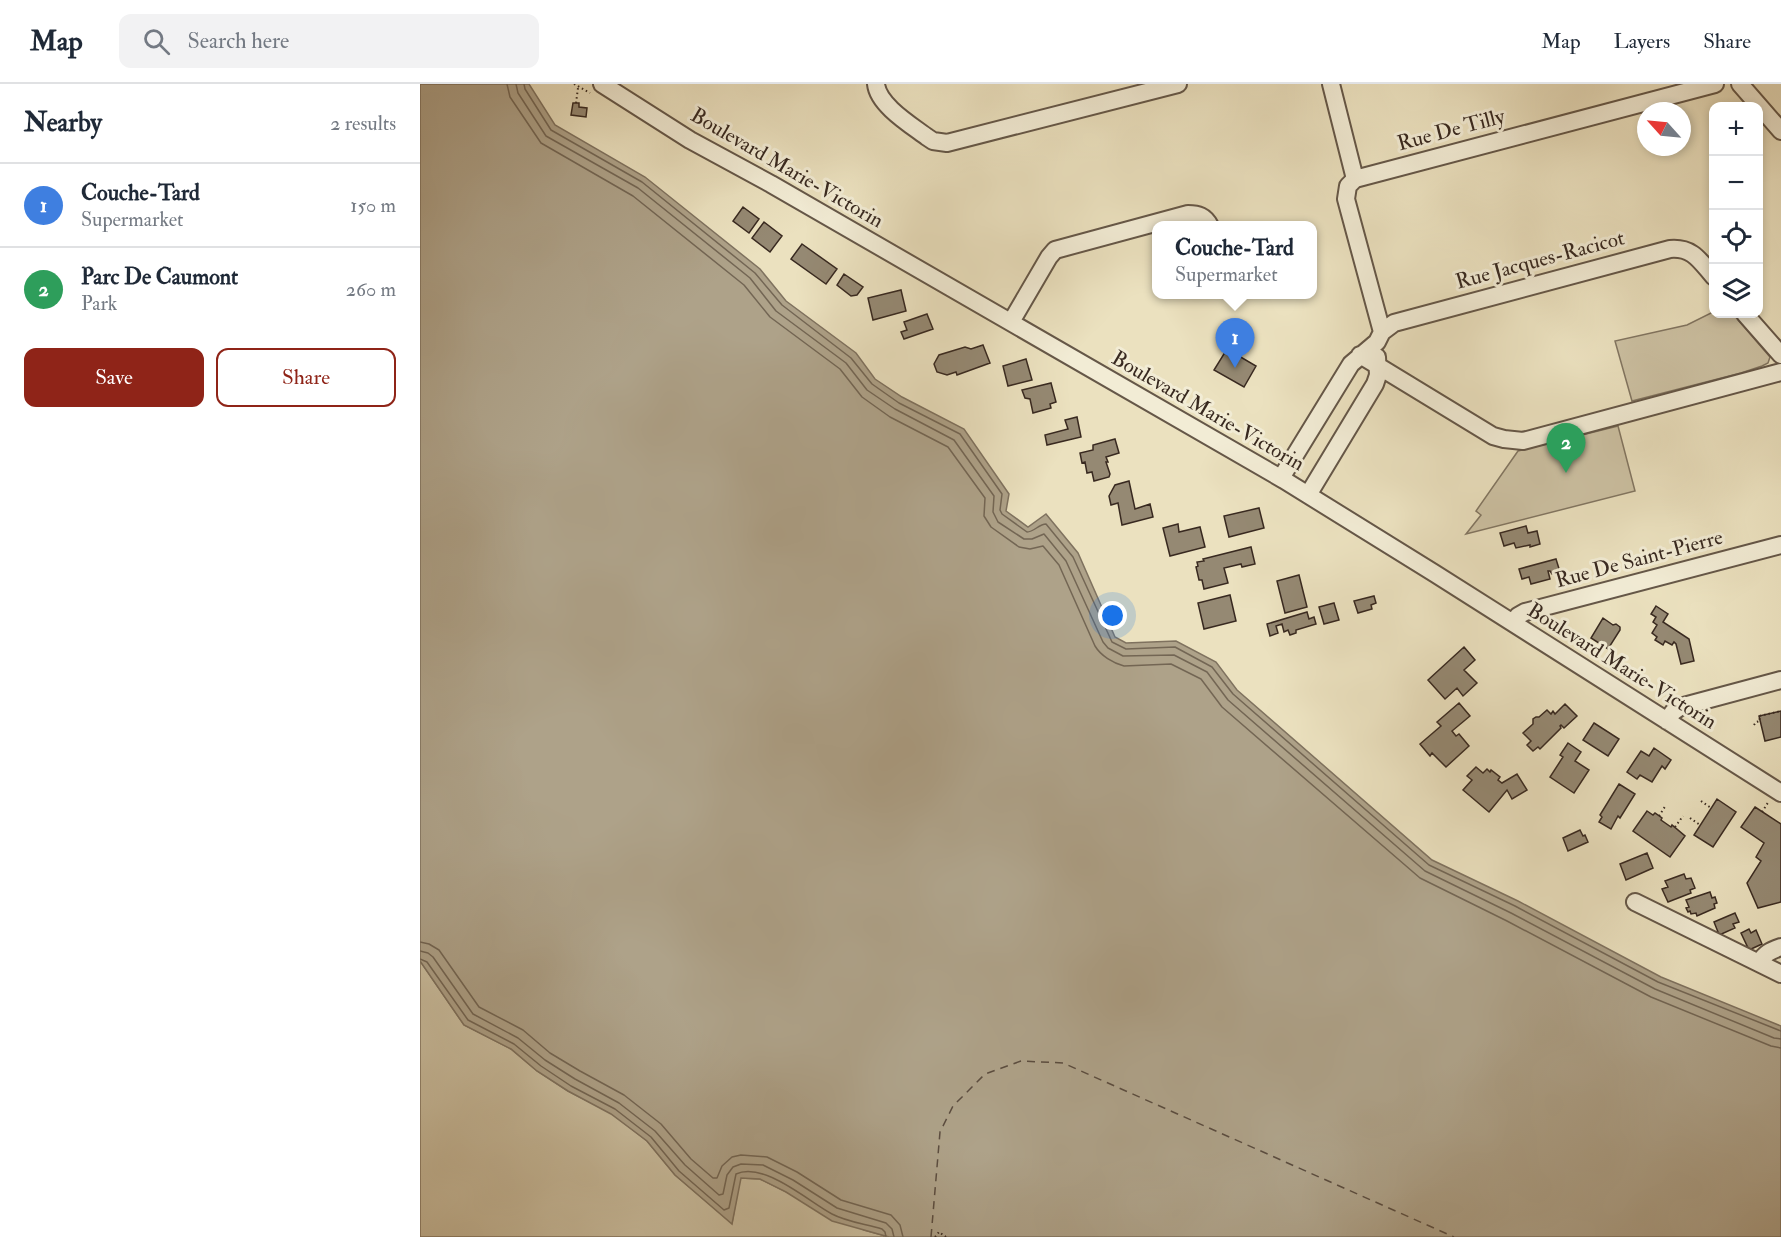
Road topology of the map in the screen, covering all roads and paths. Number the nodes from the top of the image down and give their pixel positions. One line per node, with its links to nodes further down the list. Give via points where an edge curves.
1 (574, 84): 7 (path)
2 (876, 84): 3 (street, via 891,108 933,141 946,143)
3 (1178, 84)
4 (1331, 84): 11 (street)
5 (1714, 84): 11 (street, Rue De Tilly)
6 (1740, 84): 10 (street)
7 (579, 87): 8 (path); 9 (path, via 576,102)
8 (599, 90): 17 (street, Boulevard Marie-Victorin)
9 (569, 100)
10 (1781, 131)
11 (1355, 179): 18 (street, via 1348,186 1346,199)
12 (1172, 221): 13 (street, via 1188,214 1197,214)
13 (1207, 221)
14 (1152, 226): 17 (street, via 1055,250)
15 (1709, 272): 18 (street, Rue Jacques-Racicot, via 1694,254 1685,249 1670,249 1394,323)
16 (1749, 318): 20 (street)
17 (1011, 322): 23 (street, Boulevard Marie-Victorin)
18 (1379, 337): 19 (street, Rue Jacques-Racicot); 21 (street)
19 (1360, 355): 21 (street); 23 (street, Rue Jacques-Racicot)
20 (1781, 355)
21 (1378, 365): 22 (street, via 1493,436 1516,441); 24 (street, via 1375,384)
22 (1781, 372)
23 (1281, 478): 24 (street, Boulevard Marie-Victorin)
24 (1308, 495): 26 (street, Boulevard Marie-Victorin)
25 (1781, 545): 26 (street, Rue De Saint-Pierre, via 1525,612)
26 (1514, 623): 29 (street, Boulevard Marie-Victorin)
27 (1781, 680): 29 (street, via 1688,704 1672,712)
28 (1781, 711): 30 (path, via 1759,716 1760,721)
29 (1667, 721): 31 (street, Boulevard Marie-Victorin)
30 (1754, 725)
31 (1775, 796): 35 (path)
32 (1701, 801): 34 (path)
33 (1666, 805): 36 (path)
34 (1711, 808)
35 (1762, 812)
36 (1659, 816)
37 (1683, 816): 40 (path)
38 (1690, 818): 39 (path)
39 (1700, 825)
40 (1675, 827)
41 (1635, 902): 43 (street)
42 (1781, 948): 43 (street, via 1768,951)
43 (1759, 963): 44 (street)
44 (1781, 974)
45 (936, 1237): 46 (path, via 939,1232)
46 (946, 1237)

